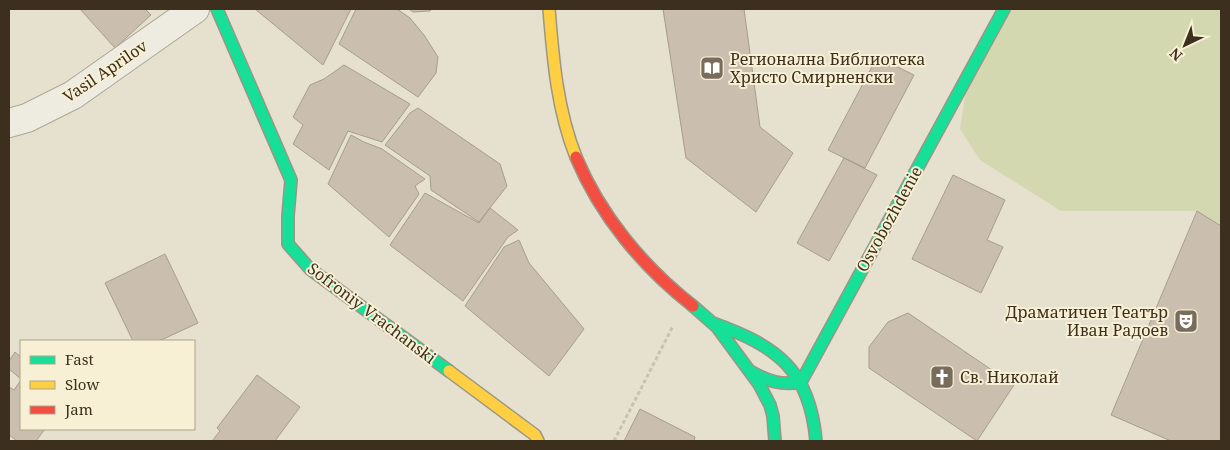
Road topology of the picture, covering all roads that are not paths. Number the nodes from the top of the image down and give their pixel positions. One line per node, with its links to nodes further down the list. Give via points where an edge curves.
1 (195, 9): 5 (street, Vasil Aprilov, via 74,95 27,118)
2 (217, 9): 9 (street, Sofroniy Vrachanski, via 291,180 288,244 310,269 535,435)
3 (549, 9): 6 (street, via 553,62 568,134 593,194 636,251)
4 (1004, 9): 8 (street, Osvobozhdenie)
5 (9, 123)
6 (713, 323): 7 (street); 8 (street, via 757,340 782,360)
7 (750, 371): 8 (street, via 780,384); 10 (street, via 765,392 773,413)
8 (801, 382): 11 (street, via 812,404)
9 (538, 441)
10 (776, 441)
11 (816, 441)

